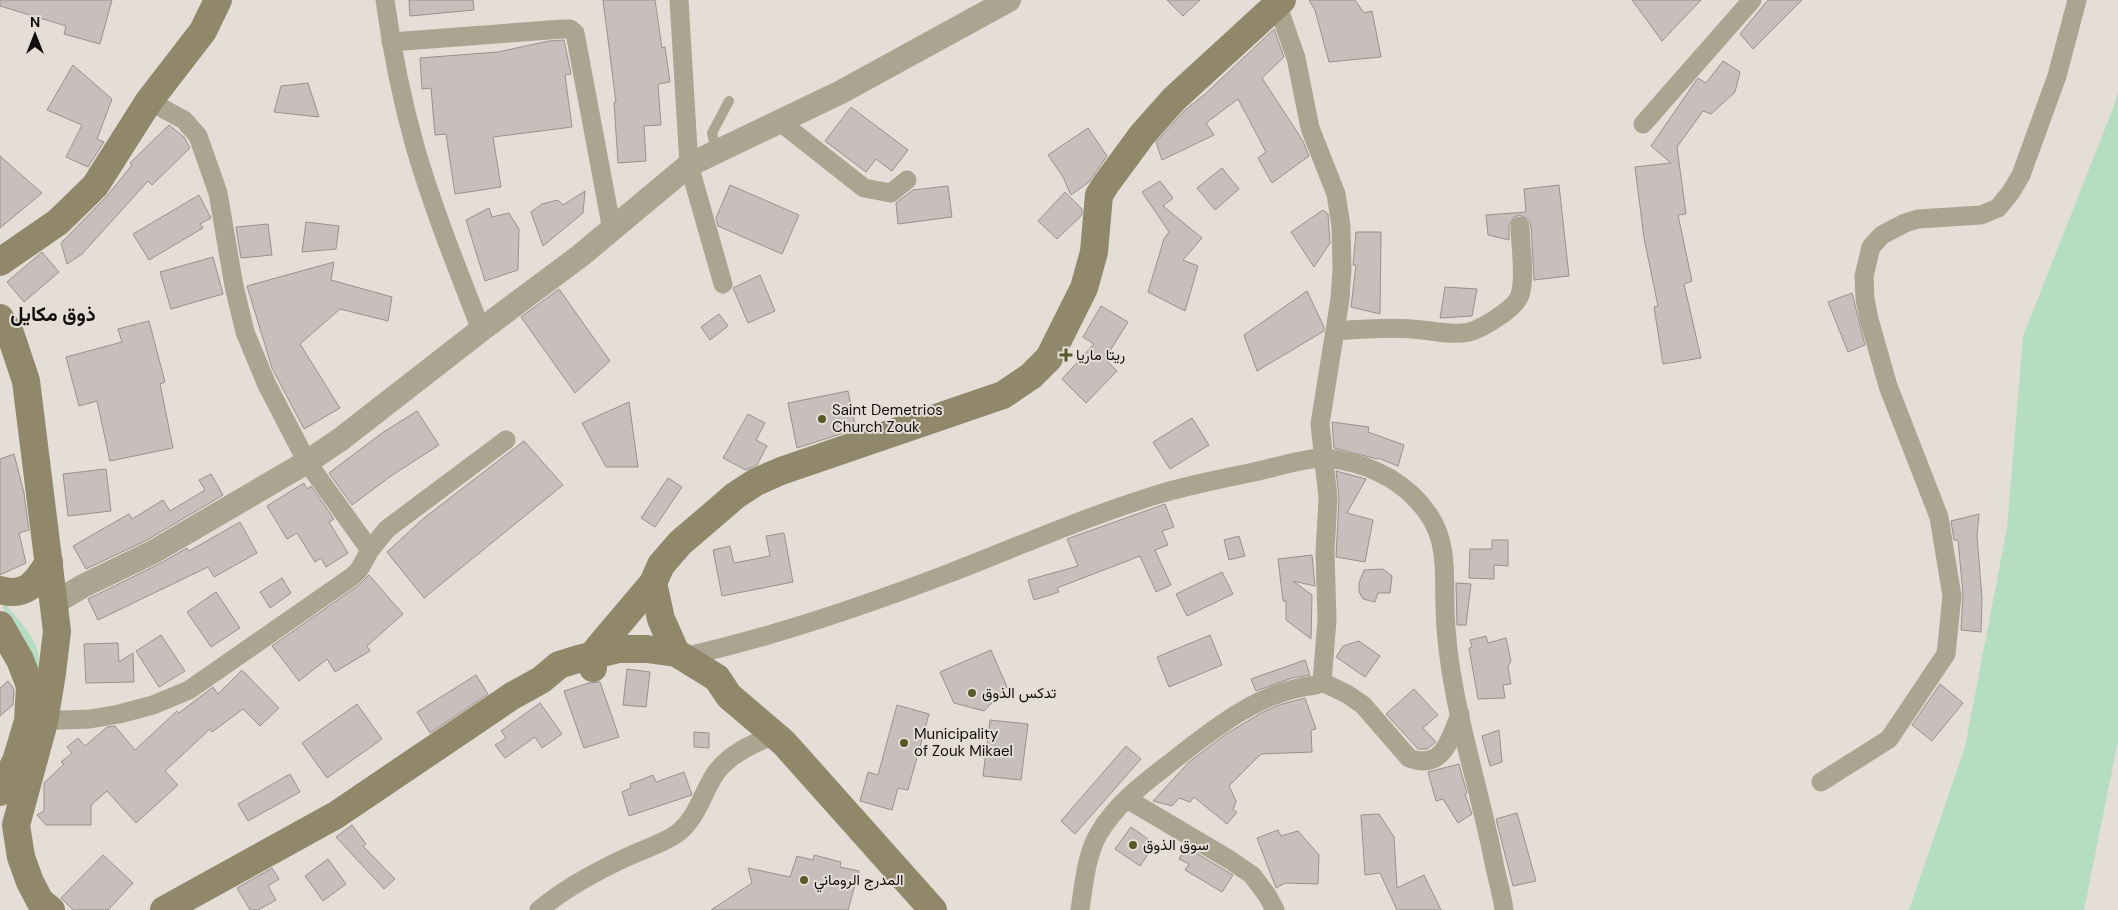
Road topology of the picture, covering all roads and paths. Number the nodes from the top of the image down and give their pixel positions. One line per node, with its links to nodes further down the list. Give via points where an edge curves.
1 (218, 0): 9 (main road, via 203,31)
2 (385, 0): 8 (street)
3 (680, 0): 14 (street)
4 (1009, 0): 11 (street, via 841,92)
5 (1752, 0): 12 (street)
6 (2077, 0): 40 (street, via 2057,76 2021,175 1998,208 1981,214 1905,223 1882,235 1868,253 1864,276 1869,319 1888,386 1939,517 1947,556 1951,604 1946,654 1889,739)
7 (1280, 2): 22 (street, via 1296,58 1310,128 1339,207 1342,269); 28 (main road, via 1174,99 1106,184 1100,194 1094,252 1084,288 1049,358 1031,376 1003,395 756,482 708,516 680,543)
8 (391, 42): 17 (street, via 562,29 575,33); 21 (street, via 417,151)
9 (149, 101): 18 (main road, via 105,172 83,199 44,233); 25 (street, via 184,120 198,136 218,193 245,332 267,385)
10 (729, 102): 13 (lane, via 712,133)
11 (779, 121): 13 (street); 15 (street, via 864,188 891,192)
12 (1643, 124)
13 (716, 150): 14 (street)
14 (689, 165): 17 (street); 19 (street)
15 (907, 180)
16 (1520, 226): 22 (street, via 1520,296 1513,306 1484,326 1454,334 1384,328)
17 (612, 230): 21 (street)
18 (0, 262)
19 (722, 284)
20 (0, 318): 27 (main road, via 10,333 26,381)
21 (481, 330): 25 (street)
22 (1336, 331): 24 (street, via 1320,424)
23 (506, 440): 26 (street, via 387,529)
24 (1322, 457): 32 (street, via 1159,494 825,618); 35 (street, via 1328,498 1325,553 1327,620); 37 (street, via 1356,463 1400,485 1418,502 1438,531 1446,578 1445,611 1452,683)
25 (307, 462): 26 (street); 30 (street, via 153,552)
26 (370, 550): 38 (street, via 353,576 188,690 153,705 119,714)
27 (49, 562): 29 (main road, via 32,586 22,591); 30 (main road)
28 (657, 574): 33 (main road, via 661,618); 34 (main road, via 646,575 595,631 584,645)
29 (0, 590)
30 (54, 603): 38 (main road, via 57,631 52,673)
31 (0, 625): 38 (main road, via 20,660 30,686)
32 (732, 646): 33 (street); 36 (street)
33 (679, 655): 34 (main road, via 647,649 619,649); 36 (main road)
34 (585, 664): 36 (main road, via 646,663 674,669); 44 (main road, via 559,665 336,815)
35 (1322, 682): 37 (street, via 1363,705 1409,758 1417,761 1426,762 1438,756 1451,737); 42 (street, via 1273,696 1243,710 1218,725)
36 (719, 688): 39 (main road)
37 (1460, 714): 50 (street)
38 (36, 722): 41 (main road); 43 (main road)
39 (775, 735): 46 (street, via 752,744 716,773 692,819 678,833 613,864 556,896); 47 (main road)
40 (1821, 782)
41 (0, 792)
42 (1127, 799): 48 (street, via 1106,822 1092,849); 49 (street, via 1252,875)
43 (9, 817): 45 (main road, via 21,857 40,901)
44 (171, 908)
45 (49, 909)
46 (539, 910)
47 (933, 910)
48 (1080, 910)
49 (1275, 910)
50 (1504, 910)

